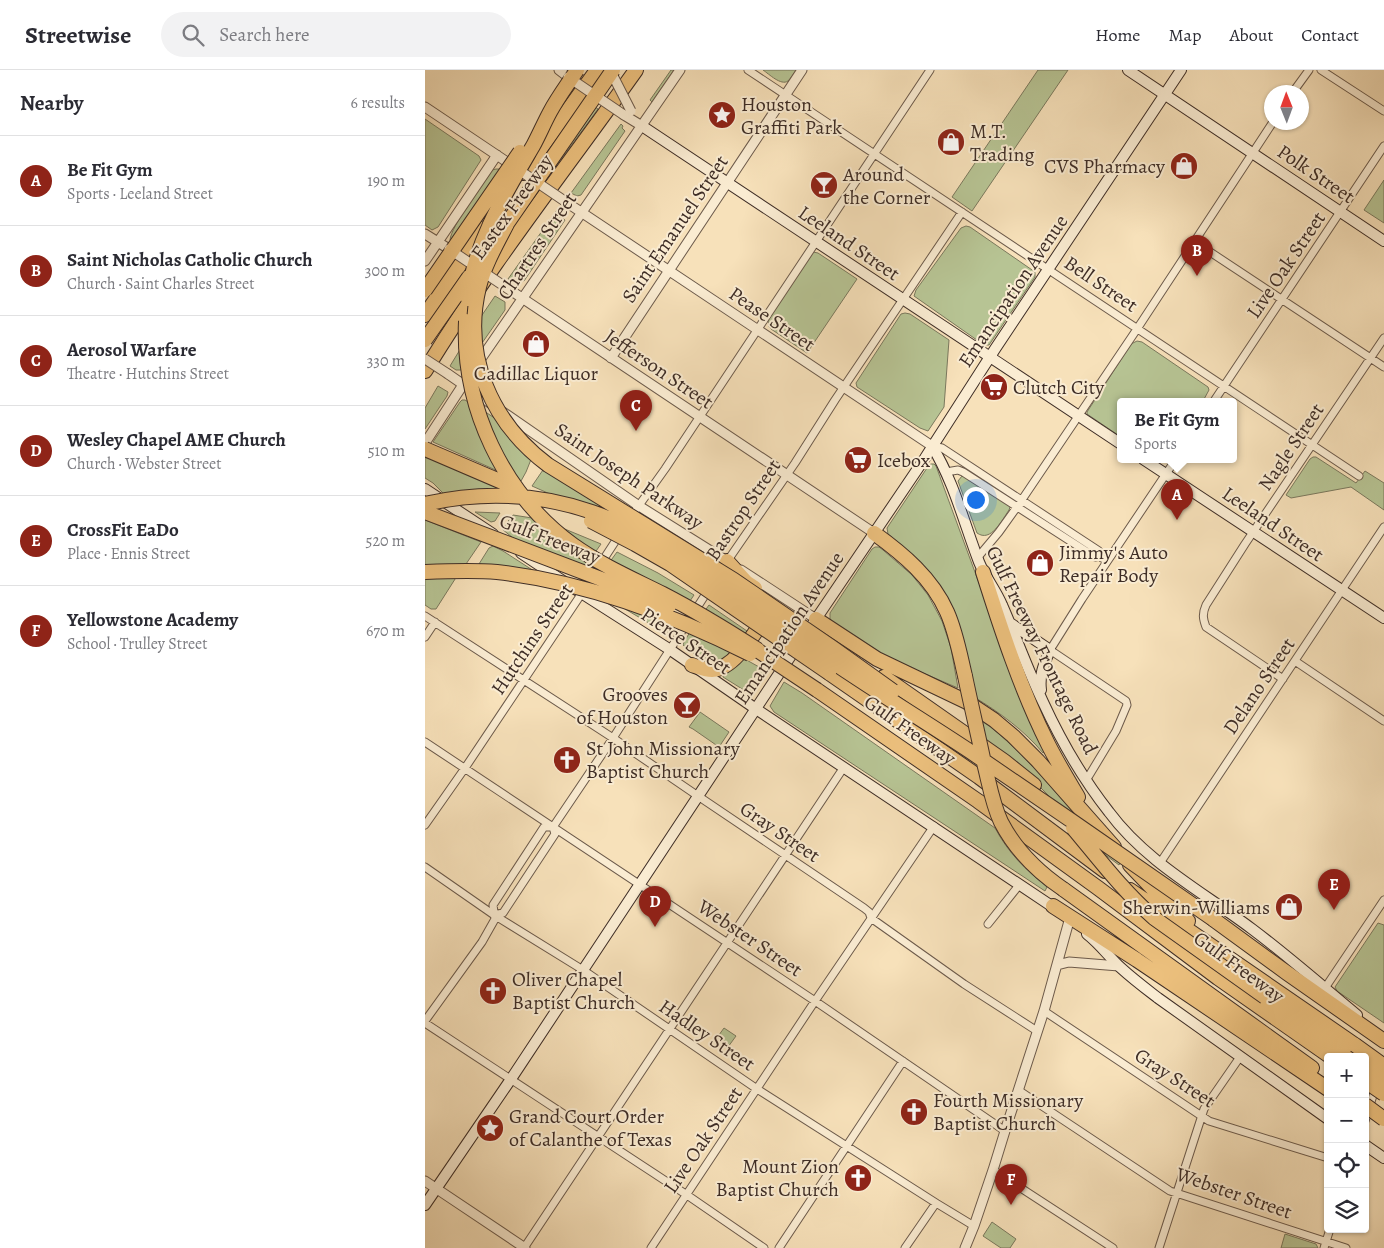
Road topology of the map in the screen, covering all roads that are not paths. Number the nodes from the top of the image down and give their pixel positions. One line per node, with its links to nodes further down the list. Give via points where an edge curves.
1 (559, 70): 14 (street)
2 (597, 70): 46 (highway, Eastex Freeway)
3 (612, 70): 21 (street, bridge); 33 (highway, bridge)
4 (636, 70): 22 (highway, Eastex Freeway)
5 (645, 70): 22 (highway)
6 (680, 70): 23 (street, Chartres Street)
7 (749, 70): 16 (street, Bell Street)
8 (802, 70): 16 (street, Saint Emanuel Street)
9 (931, 70): 27 (street, Hutchins Street)
10 (1128, 70): 17 (main road, Polk Street)
11 (1181, 70): 17 (main road, Emancipation Avenue)
12 (1309, 70): 15 (street)
13 (1321, 70): 19 (street)
14 (573, 73): 20 (highway, bridge); 21 (street, bridge)
15 (1298, 85)
16 (785, 95): 27 (street, Bell Street); 29 (street, Saint Emanuel Street)
17 (1165, 95): 26 (main road, Polk Street); 41 (main road, Emancipation Avenue)
18 (425, 107): 28 (street, Pease Street)
19 (1384, 111)
20 (550, 112): 42 (highway, bridge); 99 (highway, bridge, via 491,222 468,294 466,346 474,399 483,426 513,484 556,532 594,559 688,607)
21 (627, 113): 23 (street)
22 (598, 124): 56 (highway, Eastex Freeway, via 517,233)
23 (641, 126): 29 (main road, Leeland Street); 30 (street, Chartres Street)
24 (1268, 130): 26 (street)
25 (1384, 146): 32 (street, Live Oak Street)
26 (1253, 152): 32 (main road, Polk Street); 38 (street)
27 (874, 154): 31 (street, Bell Street); 37 (street, Hutchins Street)
28 (497, 155): 30 (street, Pease Street, bridge); 36 (street)
29 (727, 183): 37 (main road, Leeland Street); 40 (street, Saint Emanuel Street)
30 (581, 212): 40 (street, Pease Street); 43 (street, Chartres Street)
31 (962, 212): 41 (street, Bell Street); 44 (street, Bastrop Street)
32 (1340, 212): 35 (main road, Polk Street); 45 (street, Live Oak Street)
33 (510, 218): 50 (highway, bridge); 111 (highway, bridge, via 491,254 479,287 475,326 478,360 486,388 495,408 517,438 548,465 719,570 833,648 932,719)
34 (425, 234): 36 (street, Jefferson Street)
35 (1384, 241)
36 (438, 242): 39 (street); 43 (street, Jefferson Street, bridge)
37 (816, 242): 44 (main road, Leeland Street); 48 (street, Hutchins Street)
38 (1195, 242): 45 (street); 47 (street)
39 (425, 261)
40 (669, 270): 48 (street, Pease Street); 52 (street, Saint Emanuel Street)
41 (1048, 270): 47 (street, Bell Street); 51 (main road, Emancipation Avenue)
42 (425, 290)
43 (523, 299): 52 (street, Jefferson Street); 57 (street, Chartres Street)
44 (903, 300): 51 (main road, Leeland Street); 59 (street, Bastrop Street)
45 (1282, 300): 53 (street); 58 (street, Live Oak Street)
46 (425, 315)
47 (1137, 329): 58 (street, Bell Street); 61 (street)
48 (757, 330): 59 (street, Pease Street); 62 (street, Hutchins Street)
49 (1384, 338): 53 (street, Nagle Street)
50 (425, 340)
51 (990, 357): 61 (main road, Leeland Street); 66 (main road, Emancipation Avenue)
52 (611, 358): 62 (street, Jefferson Street)
53 (1371, 358): 55 (street); 65 (street, Nagle Street)
54 (425, 360): 57 (street, Saint Joseph Parkway, bridge)
55 (1384, 367)
56 (425, 371)
57 (463, 384): 64 (street, Chartres Street); 77 (street, Saint Joseph Parkway)
58 (1224, 386): 60 (street, Live Oak Street); 65 (street, Bell Street)
59 (844, 387): 66 (street, Pease Street); 72 (street, Bastrop Street)
60 (1216, 398)
61 (1078, 416): 63 (main road, Leeland Street); 75 (street)
62 (699, 417): 72 (street, Jefferson Street); 77 (street, Hutchins Street)
63 (1117, 441)
64 (425, 443)
65 (1312, 445): 73 (street, Bell Street); 81 (street, Nagle Street)
66 (932, 446): 70 (main road, Gulf Freeway Frontage Road); 75 (street, Pease Street, via 942,448); 82 (main road, Emancipation Avenue)
67 (425, 449): 132 (highway, Gulf Freeway, bridge, via 607,528 670,564 979,777 1145,901)
68 (1149, 463): 71 (main road, Leeland Street)
69 (1173, 463): 71 (street)
70 (946, 472): 78 (street, Pease Street, via 963,472); 84 (main road, Gulf Freeway Frontage Road)
71 (1166, 474): 81 (main road, Leeland Street); 86 (street)
72 (786, 475): 82 (street, Jefferson Street); 85 (street, Bastrop Street)
73 (1359, 476)
74 (425, 489): 90 (main road, Pierce Street)
75 (1022, 500): 78 (street); 83 (street, Pease Street, via 1099,551)
76 (425, 504): 111 (highway, bridge, via 483,495 531,497 568,504 619,523 682,560)
77 (639, 506): 85 (street, Saint Joseph Parkway); 90 (street, Hutchins Street)
78 (1017, 508): 83 (street, Pease Street, via 1095,557); 84 (street)
79 (425, 512): 99 (highway, Gulf Freeway, bridge, via 674,608)
80 (1384, 527): 89 (street, Delano Street)
81 (1253, 532): 89 (main road, Leeland Street); 103 (street, Nagle Street, via 1206,605 1203,618 1206,627)
82 (874, 533): 96 (main road, Emancipation Avenue); 150 (highway, bridge, via 897,549 926,578 947,612 993,799 1001,821 1025,856 1063,889)
83 (1100, 556): 86 (street, Pease Street)
84 (977, 558): 88 (main road, Gulf Freeway Frontage Road)
85 (727, 561): 91 (highway, via 746,582); 96 (street, Saint Joseph Parkway); 98 (street, Bastrop Street)
86 (1107, 561): 100 (street)
87 (425, 572): 105 (highway, bridge, via 497,572 541,579 629,602 701,630)
88 (983, 572): 95 (main road, Gulf Freeway Frontage Road); 116 (highway, via 997,618 1042,730)
89 (1342, 591): 93 (main road, Leeland Street); 101 (street, Delano Street)
90 (581, 593): 98 (main road, Pierce Street); 104 (street, Hutchins Street)
91 (783, 607): 96 (highway); 102 (highway, via 772,608 735,659 721,669 709,670)
92 (425, 616): 94 (street, Gray Street)
93 (1384, 618)
94 (435, 622): 97 (street); 104 (street, Gray Street)
95 (1010, 622): 100 (main road); 106 (main road, Gulf Freeway Frontage Road)
96 (813, 623): 107 (main road, Emancipation Avenue); 116 (highway, via 877,659 967,702 994,720 1031,754); 143 (highway, Gulf Freeway, bridge, via 1034,785 1128,894 1154,918 1265,997)
97 (425, 637)
98 (669, 649): 102 (main road, Pierce Street); 109 (street, Bastrop Street)
99 (758, 650): 105 (highway, Gulf Freeway, bridge)
100 (1050, 650): 106 (main road, via 1039,680); 114 (street, via 1127,704 1116,731)
101 (1295, 661): 103 (street, Delano Street); 108 (street)
102 (692, 665): 107 (main road, Pierce Street)
103 (1283, 679): 121 (street, Delano Street)
104 (524, 680): 109 (street, Gray Street); 113 (street, Hutchins Street)
105 (817, 690): 144 (highway, Gulf Freeway, via 986,807)
106 (1043, 702): 114 (main road, Gulf Freeway Frontage Road)
107 (756, 709): 112 (main road, Pierce Street); 115 (main road, Emancipation Avenue)
108 (1384, 721)
109 (613, 738): 115 (street, Gray Street); 119 (street, Bastrop Street)
110 (425, 742): 113 (street, Webster Street)
111 (970, 752): 142 (highway, bridge)
112 (844, 767): 118 (main road, Pierce Street); 120 (street)
113 (465, 768): 117 (street, Hutchins Street); 119 (street, Webster Street)
114 (1087, 779): 121 (main road, Gulf Freeway Frontage Road, via 1125,831)
115 (698, 796): 120 (street, Gray Street); 123 (main road, Emancipation Avenue)
116 (1094, 824): 132 (highway, via 1152,888)
117 (425, 825)
118 (933, 826): 124 (main road, Pierce Street); 128 (street, Live Oak Street)
119 (553, 827): 123 (street, Webster Street); 127 (street, Bastrop Street, via 555,834 503,913); 127 (street, Bastrop Street, via 544,828 493,905)
120 (786, 855): 128 (street, Gray Street, via 864,908); 131 (street)
121 (1161, 863): 136 (main road, Gulf Freeway Frontage Road)
122 (425, 866): 127 (street, Hadley Street)
123 (641, 884): 131 (street, Webster Street); 135 (main road, Emancipation Avenue)
124 (1019, 884): 126 (main road, Pierce Street); 130 (street)
125 (1384, 900): 136 (street)
126 (1053, 906): 129 (main road); 154 (highway)
127 (494, 915): 135 (street, Hadley Street); 139 (street, Bastrop Street, via 495,919 482,942)
128 (871, 918): 137 (street, Live Oak Street); 141 (street, Gray Street)
129 (1069, 921): 133 (street); 134 (main road, via 1098,943)
130 (988, 924)
131 (728, 942): 137 (street, Webster Street); 140 (street)
132 (1215, 948): 143 (highway, Gulf Freeway)
133 (1057, 965): 134 (street, via 1069,962); 138 (street)
134 (1119, 966): 145 (main road)
135 (583, 970): 140 (street, Hadley Street); 151 (main road, Emancipation Avenue)
136 (1325, 988): 142 (main road, Gulf Freeway Frontage Road)
137 (815, 1001): 147 (street, Webster Street); 155 (street, Live Oak Street)
138 (1044, 1011): 141 (street); 160 (street, Gray Street)
139 (425, 1022): 151 (street)
140 (669, 1028): 155 (street, Hadley Street); 166 (street)
141 (1037, 1031): 156 (street)
142 (1384, 1039)
143 (1351, 1052): 148 (highway, Gulf Freeway, bridge)
144 (1325, 1053)
145 (1240, 1057): 160 (street); 161 (main road)
146 (1384, 1059): 158 (street)
147 (903, 1061): 165 (street, Webster Street); 167 (street)
148 (1384, 1066)
149 (1369, 1070): 152 (highway, bridge)
150 (1324, 1076)
151 (511, 1080): 166 (street); 173 (main road, Emancipation Avenue)
152 (1384, 1080)
153 (1369, 1084): 157 (highway, bridge)
154 (1324, 1086)
155 (757, 1089): 167 (street, Hadley Street); 174 (street, Live Oak Street)
156 (1018, 1090): 165 (street); 175 (street, Webster Street)
157 (1384, 1094)
158 (1369, 1108)
159 (1369, 1109): 163 (highway, bridge)
160 (1201, 1116): 169 (street, Gray Street); 175 (street)
161 (1324, 1116)
162 (1369, 1117): 164 (highway)
163 (1384, 1119)
164 (1384, 1126)
165 (1005, 1131): 171 (street)
166 (599, 1137): 174 (street); 181 (street)
167 (846, 1145): 176 (street, Hadley Street); 184 (street)
168 (1369, 1148): 170 (main road)
169 (1324, 1157)
170 (1384, 1158)
171 (993, 1170): 178 (street); 187 (street)
172 (425, 1181): 173 (street)
173 (436, 1188): 177 (main road, Emancipation Avenue); 181 (street)
174 (687, 1194): 182 (street, Live Oak Street); 183 (street)
175 (1177, 1194): 180 (street, Webster Street); 188 (street)
176 (935, 1203): 178 (street, Hadley Street); 185 (street)
177 (425, 1205)
178 (974, 1226): 186 (street)
179 (1329, 1233): 180 (street)
180 (1325, 1245): 189 (street, Webster Street)
181 (525, 1248)
182 (651, 1248)
183 (764, 1248)
184 (779, 1248)
185 (905, 1248)
186 (965, 1248)
187 (1113, 1248)
188 (1159, 1248)
189 (1346, 1248)

